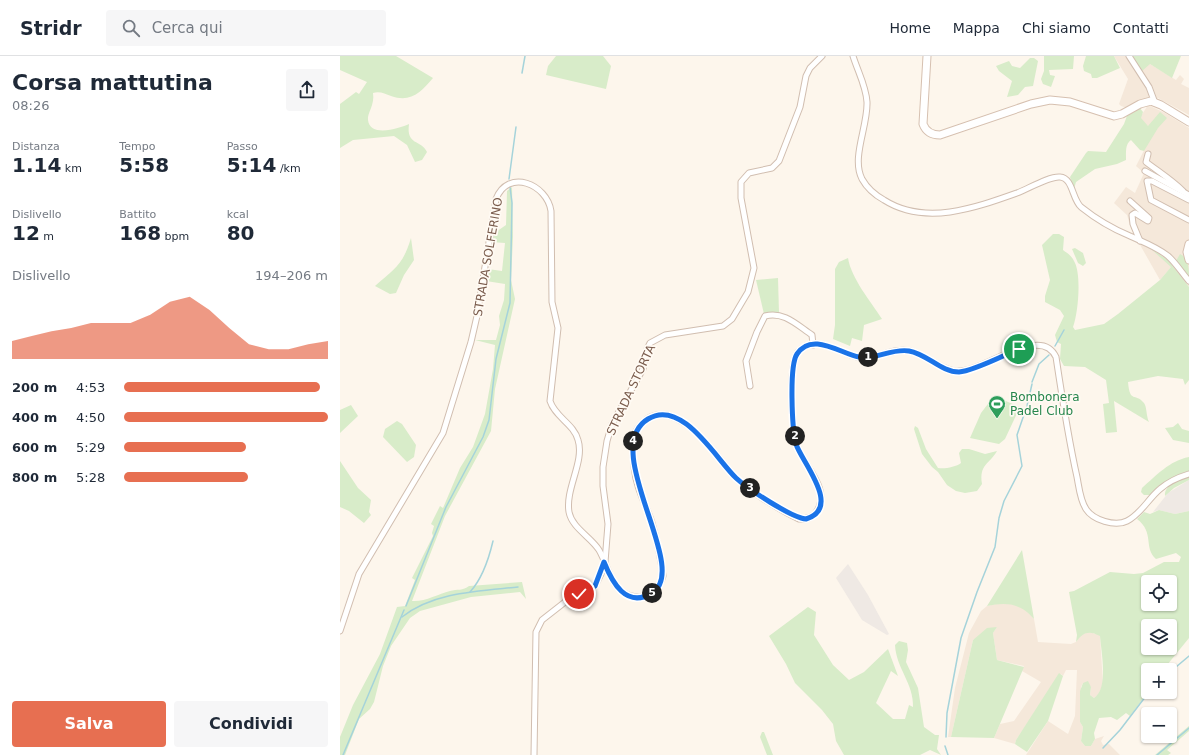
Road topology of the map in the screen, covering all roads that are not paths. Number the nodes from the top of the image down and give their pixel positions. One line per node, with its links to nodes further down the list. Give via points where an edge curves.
1 (822, 56): 21 (street, STRADA STORTA, via 806,76 800,107 779,161 772,168 749,173 741,182 741,198 754,268 748,292 740,307 732,319 723,326 665,335 650,343 643,370 612,424 603,467 608,524)
2 (853, 56): 14 (street, via 867,100 858,168 866,184 882,199 893,206 913,212 946,213 989,202 1061,177 1068,181 1080,206 1116,230)
3 (927, 56): 5 (main road, via 923,124 926,131 937,135 1045,101 1070,102 1114,116 1147,101)
4 (1130, 56): 5 (street)
5 (1155, 102): 6 (main road)
6 (1189, 122)
7 (1148, 154): 9 (street, via 1146,162)
8 (1145, 171): 9 (street)
9 (1183, 191): 10 (street)
10 (1189, 195)
11 (1189, 200): 13 (street, via 1152,181 1147,181 1151,200)
12 (1130, 201): 14 (street, via 1149,218 1148,221 1136,213 1132,215)
13 (1189, 220)
14 (1140, 241): 17 (street, via 1167,255)
15 (1189, 244): 16 (main road)
16 (1189, 260)
17 (1189, 281)
18 (814, 345): 19 (street, via 812,335 785,317 774,314 765,316 746,361); 20 (street, via 830,346 864,358 909,351 944,368 959,372 1029,346 1050,348 1056,357 1083,503 1091,514 1115,523 1127,521 1160,490); 21 (street, STRADA SOLFERINO, via 806,346 797,354 792,374 796,443 821,496 816,514 806,519 793,516 736,478 710,446 679,419 667,415 654,416 640,426 633,444 637,484 652,523 663,576 653,592 644,597 634,597 624,594 616,587)
19 (750, 386)
20 (1189, 474)
21 (604, 562): 22 (street, STRADA SOLFERINO, via 598,550 570,516 570,497 579,441 573,429 555,411 550,401 558,328 552,302 550,204 544,193 533,185 515,182 505,187 496,199 476,323 443,433 359,574); 23 (street, via 595,586 565,602 542,620 536,632)
22 (340, 631)
23 (534, 755)

